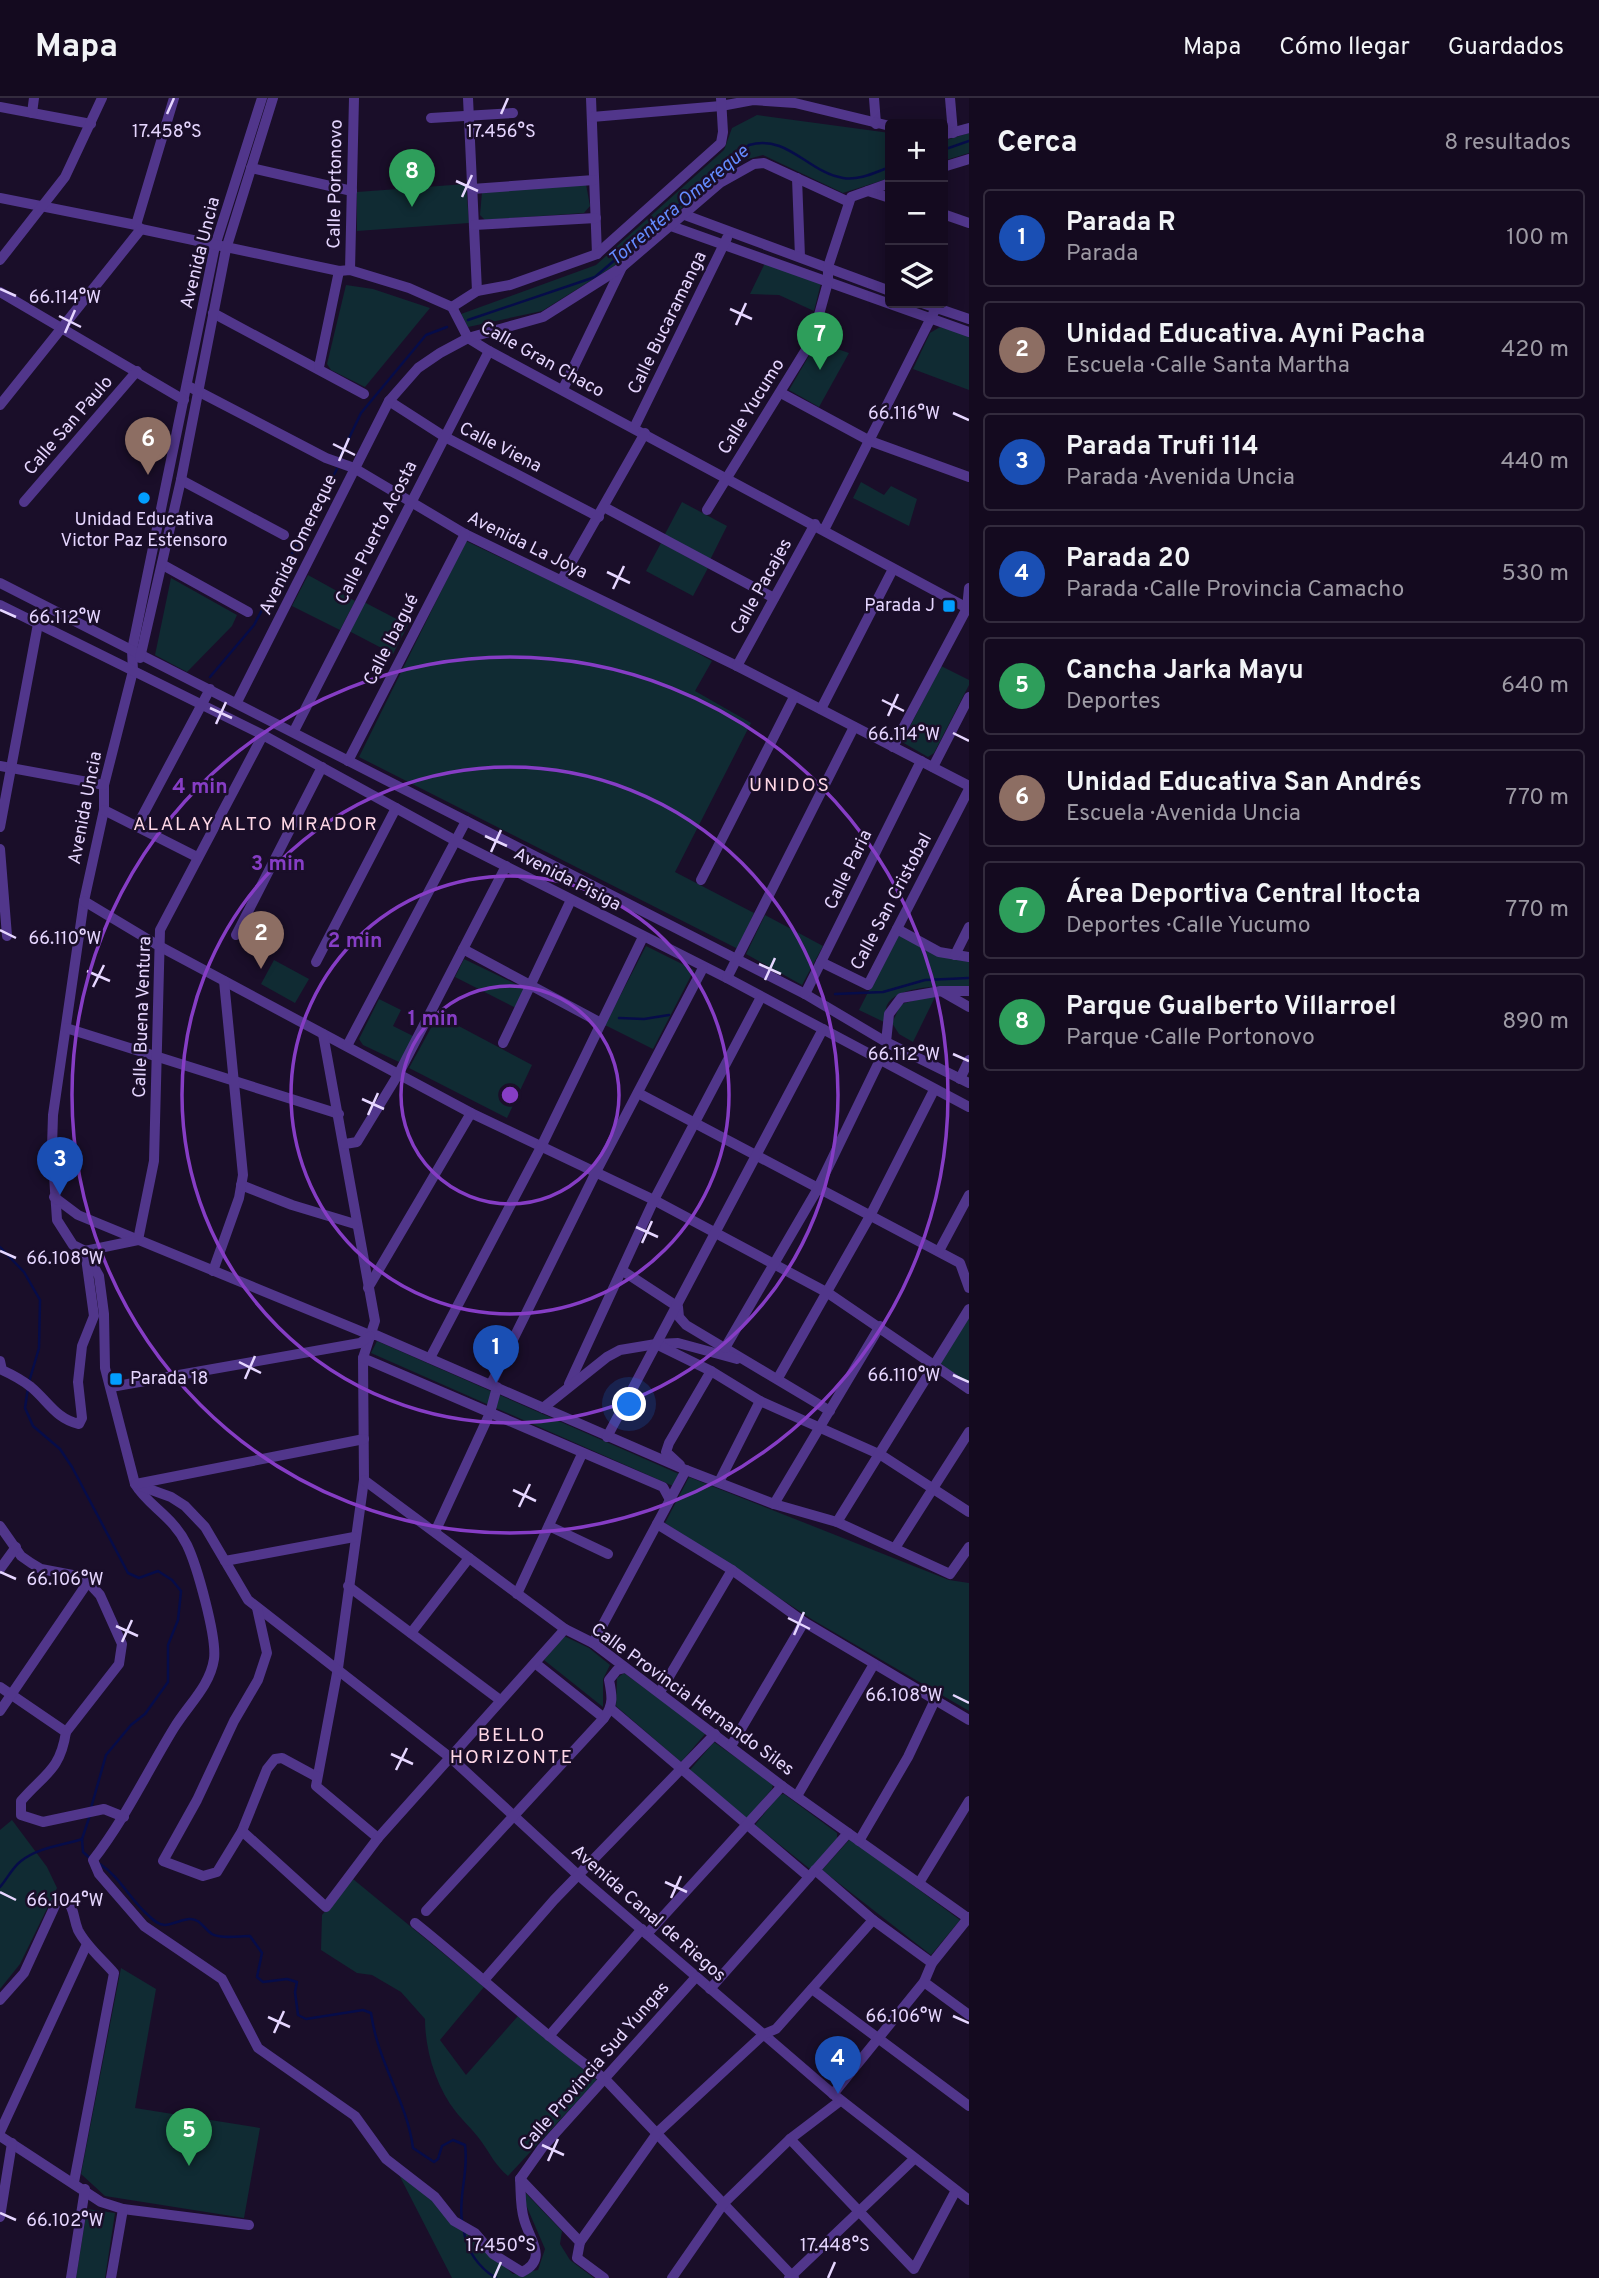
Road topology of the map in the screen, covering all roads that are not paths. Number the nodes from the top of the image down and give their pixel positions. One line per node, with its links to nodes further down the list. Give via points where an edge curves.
1 (34, 98): 14 (street)
2 (102, 98): 19 (street)
3 (174, 98): 43 (street)
4 (262, 98): 46 (street, Avenida Uncia)
5 (274, 98): 26 (street)
6 (354, 98): 32 (street, Calle Portonovo)
7 (468, 98): 16 (street)
8 (591, 98): 17 (street)
9 (874, 98): 20 (street)
10 (950, 98): 23 (street)
11 (795, 101): 12 (street); 20 (street)
12 (721, 102): 17 (street); 47 (street, via 721,143)
13 (0, 107): 14 (street)
14 (32, 113): 19 (street)
15 (513, 113): 16 (street)
16 (468, 116): 18 (street); 30 (street)
17 (592, 117): 28 (street)
18 (431, 118)
19 (91, 124): 36 (street, via 65,177)
20 (876, 124): 21 (street)
21 (885, 125)
22 (969, 128): 23 (street)
23 (948, 134)
24 (969, 159): 25 (street)
25 (948, 165)
26 (251, 168): 32 (street); 46 (street)
27 (797, 178): 35 (street, Avenida Omereque); 37 (street, Avenida Omereque, via 764,163 754,164 720,183); 48 (street)
28 (594, 180): 30 (street); 39 (street)
29 (885, 185): 31 (street)
30 (472, 190): 41 (street)
31 (868, 190): 33 (street); 35 (street)
32 (352, 191): 52 (street, Calle Portonovo)
33 (885, 196)
34 (0, 198): 36 (street)
35 (850, 199): 51 (street, Calle Yucumo)
36 (42, 207): 43 (street); 49 (street)
37 (685, 215): 42 (street, Avenida Omereque); 44 (street)
38 (948, 217): 40 (street)
39 (596, 218): 41 (street); 47 (street)
40 (969, 223)
41 (474, 225): 55 (street)
42 (671, 226): 45 (street); 50 (street, Avenida Omereque)
43 (139, 227): 46 (street); 62 (street)
44 (730, 232): 45 (street, Calle Bucaramanga); 48 (street)
45 (725, 244): 53 (street); 75 (street, Calle Bucaramanga)
46 (220, 247): 52 (street); 59 (street); 68 (street, Avenida Uncia)
47 (597, 254): 55 (street, via 510,285)
48 (800, 257): 51 (street)
49 (0, 260)
50 (622, 267): 64 (street, Avenida Omereque, via 543,317); 69 (street)
51 (828, 267): 53 (street, Calle Yucumo); 54 (street)
52 (344, 270): 57 (street, via 409,288); 66 (street, Calle Portonovo)
53 (828, 282): 61 (street); 70 (street, Calle Yucumo, via 811,340)
54 (885, 289)
55 (477, 291): 57 (street)
56 (0, 292): 62 (street)
57 (452, 307): 64 (street, Calle Gran Chaco)
58 (936, 308): 60 (street); 61 (street, Calle Pacajes)
59 (213, 313): 66 (street); 68 (street)
60 (969, 319)
61 (932, 320): 63 (street); 78 (street, Calle Pacajes)
62 (63, 330): 67 (street); 74 (street)
63 (969, 332)
64 (468, 338): 65 (street, Calle Gran Chaco); 73 (street, Avenida Omereque, via 418,368)
65 (489, 351): 69 (street, Calle Gran Chaco); 77 (street, Calle Puerto Acosta)
66 (319, 367): 71 (street)
67 (136, 371): 72 (street); 83 (street, Calle San Paulo)
68 (193, 387): 72 (street, Avenida Uncia); 79 (street, Avenida La Joya, via 326,458); 82 (street)
69 (563, 389): 75 (street, Calle Gran Chaco)
70 (781, 393): 78 (street); 81 (street, Calle Yucumo)
71 (364, 394)
72 (184, 400): 101 (street, Avenida Uncia)
73 (389, 401): 77 (street, Calle Viena); 79 (street, Avenida Omereque)
74 (0, 405)
75 (634, 428): 76 (street, Calle Gran Chaco)
76 (645, 433): 81 (street, Calle Gran Chaco); 85 (street)
77 (445, 437): 84 (street, Calle Puerto Acosta); 87 (street, Calle Viena)
78 (870, 441): 80 (street); 88 (street, Calle Pacajes)
79 (354, 468): 84 (street, Avenida La Joya); 108 (street, Avenida Omereque)
80 (969, 477)
81 (726, 479): 86 (street, Calle Yucumo); 88 (street, Calle Gran Chaco)
82 (181, 480): 90 (street); 91 (street)
83 (24, 502)
84 (410, 502): 89 (street, Avenida La Joya); 112 (street, Calle Puerto Acosta)
85 (604, 507): 87 (street); 96 (street)
86 (708, 510)
87 (598, 517): 93 (street)
88 (820, 527): 92 (street, Calle Gran Chaco); 96 (street, Calle Pacajes)
89 (465, 534): 93 (street, Avenida La Joya); 115 (street, Calle Ibagué)
90 (284, 535)
91 (163, 565): 99 (street); 102 (street)
92 (893, 569): 98 (street, Calle Gran Chaco); 110 (street)
93 (562, 579): 103 (street, Avenida La Joya)
94 (0, 583): 101 (street, Avenida Pisiga)
95 (969, 588): 98 (street)
96 (774, 598): 103 (street, Calle Pacajes)
97 (0, 605): 100 (street, Avenida Pisiga)
98 (968, 608): 114 (street)
99 (248, 612)
100 (38, 624): 104 (street, Avenida Pisiga); 120 (street)
101 (132, 650): 102 (street, Avenida Pisiga); 104 (street, Avenida Uncia)
102 (142, 655): 104 (street); 105 (street, Avenida Pisiga)
103 (737, 666): 106 (street, Avenida La Joya)
104 (133, 671): 109 (street, Avenida Pisiga); 121 (street, Avenida Uncia)
105 (210, 689): 108 (street, Avenida Pisiga); 109 (street)
106 (794, 696): 110 (street, Avenida La Joya); 132 (street)
107 (969, 697): 119 (street)
108 (237, 702): 112 (street, Avenida Pisiga)
109 (203, 705): 113 (street, Avenida Pisiga); 127 (street)
110 (821, 709): 111 (street, Avenida La Joya)
111 (854, 727): 114 (street, Avenida La Joya); 144 (street)
112 (294, 732): 115 (street, Avenida Pisiga)
113 (263, 735): 118 (street, Avenida Pisiga); 130 (street, Calle Buena Ventura)
114 (893, 747): 116 (street, Avenida La Joya)
115 (348, 761): 125 (street, Avenida Pisiga)
116 (921, 761): 119 (street, Avenida La Joya); 146 (street, Calle Paria)
117 (0, 766): 120 (street)
118 (322, 767): 123 (street, Avenida Pisiga); 137 (street)
119 (933, 767): 122 (street, Avenida La Joya)
120 (12, 768): 121 (street); 126 (street)
121 (104, 785): 124 (street, Avenida Uncia)
122 (969, 787): 136 (street, Calle San Cristobal)
123 (396, 808): 128 (street, Avenida Pisiga); 145 (street)
124 (104, 810): 127 (street); 134 (street, Avenida Uncia)
125 (466, 821): 128 (street); 144 (street, Avenida Pisiga)
126 (0, 827)
127 (137, 827): 130 (street)
128 (456, 841): 131 (street, Avenida Pisiga); 162 (street)
129 (0, 849): 138 (street)
130 (197, 857): 140 (street, Calle Buena Ventura, via 160,930)
131 (506, 866): 133 (street, Avenida Pisiga); 141 (street)
132 (701, 880)
133 (571, 900): 139 (street, Avenida Pisiga); 150 (street)
134 (84, 901): 140 (street); 157 (street, Avenida Uncia)
135 (969, 927): 142 (street)
136 (897, 929): 142 (street); 146 (street, Calle San Cristobal, via 867,985)
137 (236, 935)
138 (7, 936)
139 (643, 937): 147 (street, Avenida Pisiga); 156 (street)
140 (159, 946): 149 (street); 163 (street, Calle Buena Ventura)
141 (463, 949): 150 (street); 166 (street)
142 (954, 955): 143 (street)
143 (969, 957)
144 (737, 960): 148 (street); 153 (street, Avenida Pisiga)
145 (316, 962)
146 (821, 962): 153 (street, Calle Paria)
147 (703, 968): 148 (street, Avenida Pisiga); 170 (street)
148 (727, 978): 154 (street, Avenida Pisiga)
149 (224, 981): 159 (street); 167 (street)
150 (530, 985): 156 (street); 161 (street)
151 (941, 991): 152 (street); 155 (street); 160 (street, via 913,994 894,1004)
152 (969, 991)
153 (805, 994): 160 (street, Avenida Pisiga)
154 (761, 997): 158 (street, Avenida Pisiga); 174 (street)
155 (969, 1007)
156 (601, 1023): 176 (street)
157 (66, 1028): 163 (street); 182 (street, Avenida Uncia, via 53,1115)
158 (823, 1029): 165 (street, Avenida Pisiga); 177 (street)
159 (323, 1034): 162 (street); 173 (street)
160 (886, 1042): 168 (street, Avenida Pisiga)
161 (503, 1043)
162 (347, 1046): 166 (street)
163 (157, 1056): 167 (street); 187 (street, Calle Buena Ventura, via 154,1161)
164 (969, 1060): 168 (street)
165 (879, 1062): 169 (street, Avenida Pisiga); 180 (street)
166 (399, 1073): 172 (street); 175 (street, via 356,1142)
167 (234, 1081): 173 (street); 179 (street)
168 (964, 1081)
169 (934, 1090): 171 (street, Avenida Pisiga); 184 (street)
170 (638, 1093): 174 (street); 178 (street)
171 (969, 1107)
172 (471, 1113): 176 (street); 193 (street)
173 (339, 1114): 175 (street)
174 (693, 1123): 177 (street); 183 (street)
175 (345, 1144): 185 (street)
176 (541, 1147): 178 (street); 203 (street)
177 (755, 1155): 180 (street); 186 (street)
178 (596, 1172): 183 (street); 210 (street)
179 (241, 1185): 185 (street); 191 (street)
180 (817, 1190): 184 (street); 190 (street)
181 (969, 1195): 189 (street)
182 (54, 1197): 187 (street, via 78,1214); 188 (street, Avenida Uncia, via 57,1220 65,1234)
183 (654, 1200): 186 (street); 192 (street)
184 (870, 1216): 189 (street); 195 (street)
185 (355, 1224): 193 (street)
186 (714, 1231): 190 (street); 196 (street)
187 (138, 1240): 188 (street); 191 (street)
188 (85, 1251): 204 (street, via 94,1316 82,1346 79,1424 67,1421 34,1389 2,1370); 211 (street, Avenida Uncia, via 99,1276 105,1368)
189 (939, 1251): 194 (street, via 960,1263)
190 (773, 1264): 195 (street); 201 (street)
191 (213, 1271): 199 (street)
192 (623, 1271): 196 (street); 209 (street)
193 (369, 1288): 199 (street)
194 (969, 1288)
195 (828, 1293): 198 (street); 208 (street)
196 (678, 1307): 200 (street); 201 (street, via 686,1325)
197 (969, 1309): 205 (street)
198 (880, 1326): 205 (street); 215 (street)
199 (373, 1335): 202 (street); 203 (street); 211 (street, via 360,1343)
200 (656, 1344): 206 (street, via 678,1343); 207 (street); 209 (street, via 620,1350); 219 (street)
201 (725, 1348): 206 (street)
202 (363, 1358): 216 (street); 220 (street)
203 (430, 1358): 210 (street)
204 (0, 1361)
205 (933, 1363): 212 (street); 222 (street)
206 (755, 1364): 208 (street)
207 (711, 1371): 213 (street); 223 (street, via 667,1452)
208 (779, 1378): 215 (street)
209 (568, 1385): 214 (street)
210 (494, 1386): 214 (street); 216 (street)
211 (111, 1387): 226 (street, Avenida Uncia)
212 (969, 1389)
213 (760, 1401): 217 (street); 225 (street)
214 (543, 1408): 219 (street)
215 (830, 1411): 217 (street)
216 (490, 1413): 221 (street); 235 (street)
217 (820, 1429): 222 (street); 229 (street)
218 (969, 1432): 227 (street)
219 (607, 1437): 223 (street)
220 (364, 1439): 224 (street); 226 (street)
221 (582, 1454): 228 (street, via 663,1487); 234 (street)
222 (881, 1455): 227 (street); 231 (street)
223 (686, 1470): 225 (street); 228 (street)
224 (364, 1480): 235 (street, Calle Provincia Hernando Siles); 236 (street)
225 (719, 1482): 229 (street)
226 (135, 1485): 242 (street, via 185,1506 205,1527); 275 (street, via 178,1529 194,1562 215,1646 205,1685 175,1726)
227 (932, 1490): 230 (street); 239 (street)
228 (670, 1500): 232 (street)
229 (774, 1504): 231 (street)
230 (969, 1512)
231 (836, 1522): 239 (street)
232 (657, 1524): 244 (street); 252 (street)
233 (0, 1525): 237 (street)
234 (549, 1525): 240 (street); 247 (street)
235 (435, 1532): 241 (street, Calle Provincia Hernando Siles)
236 (354, 1537): 242 (street); 246 (street)
237 (16, 1547): 243 (street); 245 (street, via 41,1569)
238 (969, 1547): 239 (street, via 950,1574)
239 (895, 1548)
240 (608, 1554)
241 (469, 1558): 247 (street, Calle Provincia Hernando Siles); 251 (street)
242 (225, 1561): 248 (street)
243 (0, 1569)
244 (732, 1570): 249 (street); 258 (street)
245 (88, 1581): 259 (street); 265 (street, via 122,1644 121,1654 119,1664)
246 (348, 1586): 251 (street); 255 (street)
247 (517, 1594): 250 (street, Calle Provincia Hernando Siles)
248 (257, 1608): 255 (street, Avenida Canal de Riegos); 277 (street, via 267,1653 258,1680 163,1861 202,1877 211,1876)
249 (804, 1622): 254 (street); 267 (street)
250 (565, 1629): 252 (street, Calle Provincia Hernando Siles); 253 (street)
251 (411, 1633): 260 (street)
252 (593, 1643): 256 (street, Calle Provincia Hernando Siles)
253 (535, 1663): 260 (street); 263 (street)
254 (874, 1664): 261 (street); 272 (street)
255 (338, 1668): 268 (street, Avenida Canal de Riegos); 270 (street)
256 (625, 1668): 258 (street, Calle Provincia Hernando Siles); 263 (street, via 609,1680)
257 (0, 1687): 259 (street)
258 (660, 1692): 266 (street, Calle Provincia Hernando Siles)
259 (11, 1695): 262 (street); 265 (street)
260 (500, 1700): 268 (street)
261 (935, 1700): 264 (street); 280 (street)
262 (0, 1711)
263 (608, 1713): 269 (street); 274 (street)
264 (969, 1720)
265 (66, 1732): 275 (street, via 60,1760 20,1801 19,1809 26,1818 43,1822 104,1809)
266 (715, 1734): 267 (street, Calle Provincia Hernando Siles); 269 (street)
267 (731, 1746): 271 (street, Calle Provincia Hernando Siles)
268 (452, 1759): 274 (street, Avenida Canal de Riegos); 279 (street)
269 (682, 1769): 276 (street); 282 (street)
270 (317, 1777): 277 (street, via 282,1758 275,1759); 279 (street, via 316,1786)
271 (782, 1786): 272 (street, Calle Provincia Hernando Siles); 276 (street)
272 (797, 1797): 278 (street, Calle Provincia Hernando Siles)
273 (969, 1801): 283 (street)
274 (514, 1815): 282 (street, Avenida Canal de Riegos); 284 (street)
275 (124, 1817): 309 (street, via 93,1860 99,1874 144,1926 222,1979 258,2048 355,2116 386,2159 435,2197 454,2221 475,2233 493,2254 522,2272 537,2254 524,2222)
276 (747, 1825): 281 (street); 288 (street)
277 (242, 1832): 279 (street, via 326,1907)
278 (848, 1833): 280 (street, Calle Provincia Hernando Siles); 281 (street)
279 (378, 1838)
280 (859, 1841): 283 (street, Calle Provincia Hernando Siles)
281 (812, 1873): 286 (street); 294 (street)
282 (578, 1875): 288 (street, Avenida Canal de Riegos); 292 (street)
283 (919, 1883): 285 (street, Calle Provincia Hernando Siles)
284 (426, 1911)
285 (969, 1918): 290 (street)
286 (873, 1920): 290 (street); 295 (street)
287 (415, 1923): 292 (street)
288 (644, 1931): 291 (street, Avenida Canal de Riegos); 299 (street)
289 (87, 1944): 296 (street, via 72,1906 66,1899 58,1899 24,1973); 305 (street); 310 (street, via 114,1973)
290 (932, 1963): 293 (street)
291 (696, 1977): 294 (street, Avenida Canal de Riegos); 301 (street, Calle Provincia Sud Yungas)
292 (485, 1979): 299 (street)
293 (924, 1982): 297 (street); 300 (street)
294 (710, 1989): 298 (street, Avenida Canal de Riegos)
295 (813, 1989): 298 (street, via 776,2029); 300 (street)
296 (0, 2000)
297 (969, 2015)
298 (764, 2034): 302 (street, Avenida Canal de Riegos); 304 (street)
299 (549, 2036): 301 (street)
300 (878, 2038): 302 (street); 303 (street)
301 (605, 2079): 304 (street); 309 (street, Calle Provincia Sud Yungas)
302 (836, 2097): 306 (street); 308 (street, Avenida Canal de Riegos)
303 (969, 2106)
304 (658, 2133): 314 (street); 319 (street)
305 (0, 2134): 307 (street)
306 (790, 2139): 314 (street); 316 (street)
307 (12, 2143): 310 (street); 317 (street)
308 (915, 2159): 312 (street, Avenida Canal de Riegos); 316 (street)
309 (520, 2179): 319 (street)
310 (74, 2182): 311 (street)
311 (85, 2189): 315 (street, via 101,2202); 321 (street)
312 (955, 2192): 313 (street, Avenida Canal de Riegos); 316 (street, via 914,2269)
313 (969, 2200)
314 (724, 2203): 320 (street); 324 (street)
315 (123, 2208): 318 (street); 322 (street)
316 (858, 2213): 320 (street)
317 (0, 2217)
318 (249, 2225)
319 (580, 2242): 323 (street, via 577,2258)
320 (791, 2277)
321 (71, 2278)
322 (111, 2278)
323 (604, 2278)
324 (672, 2278)

